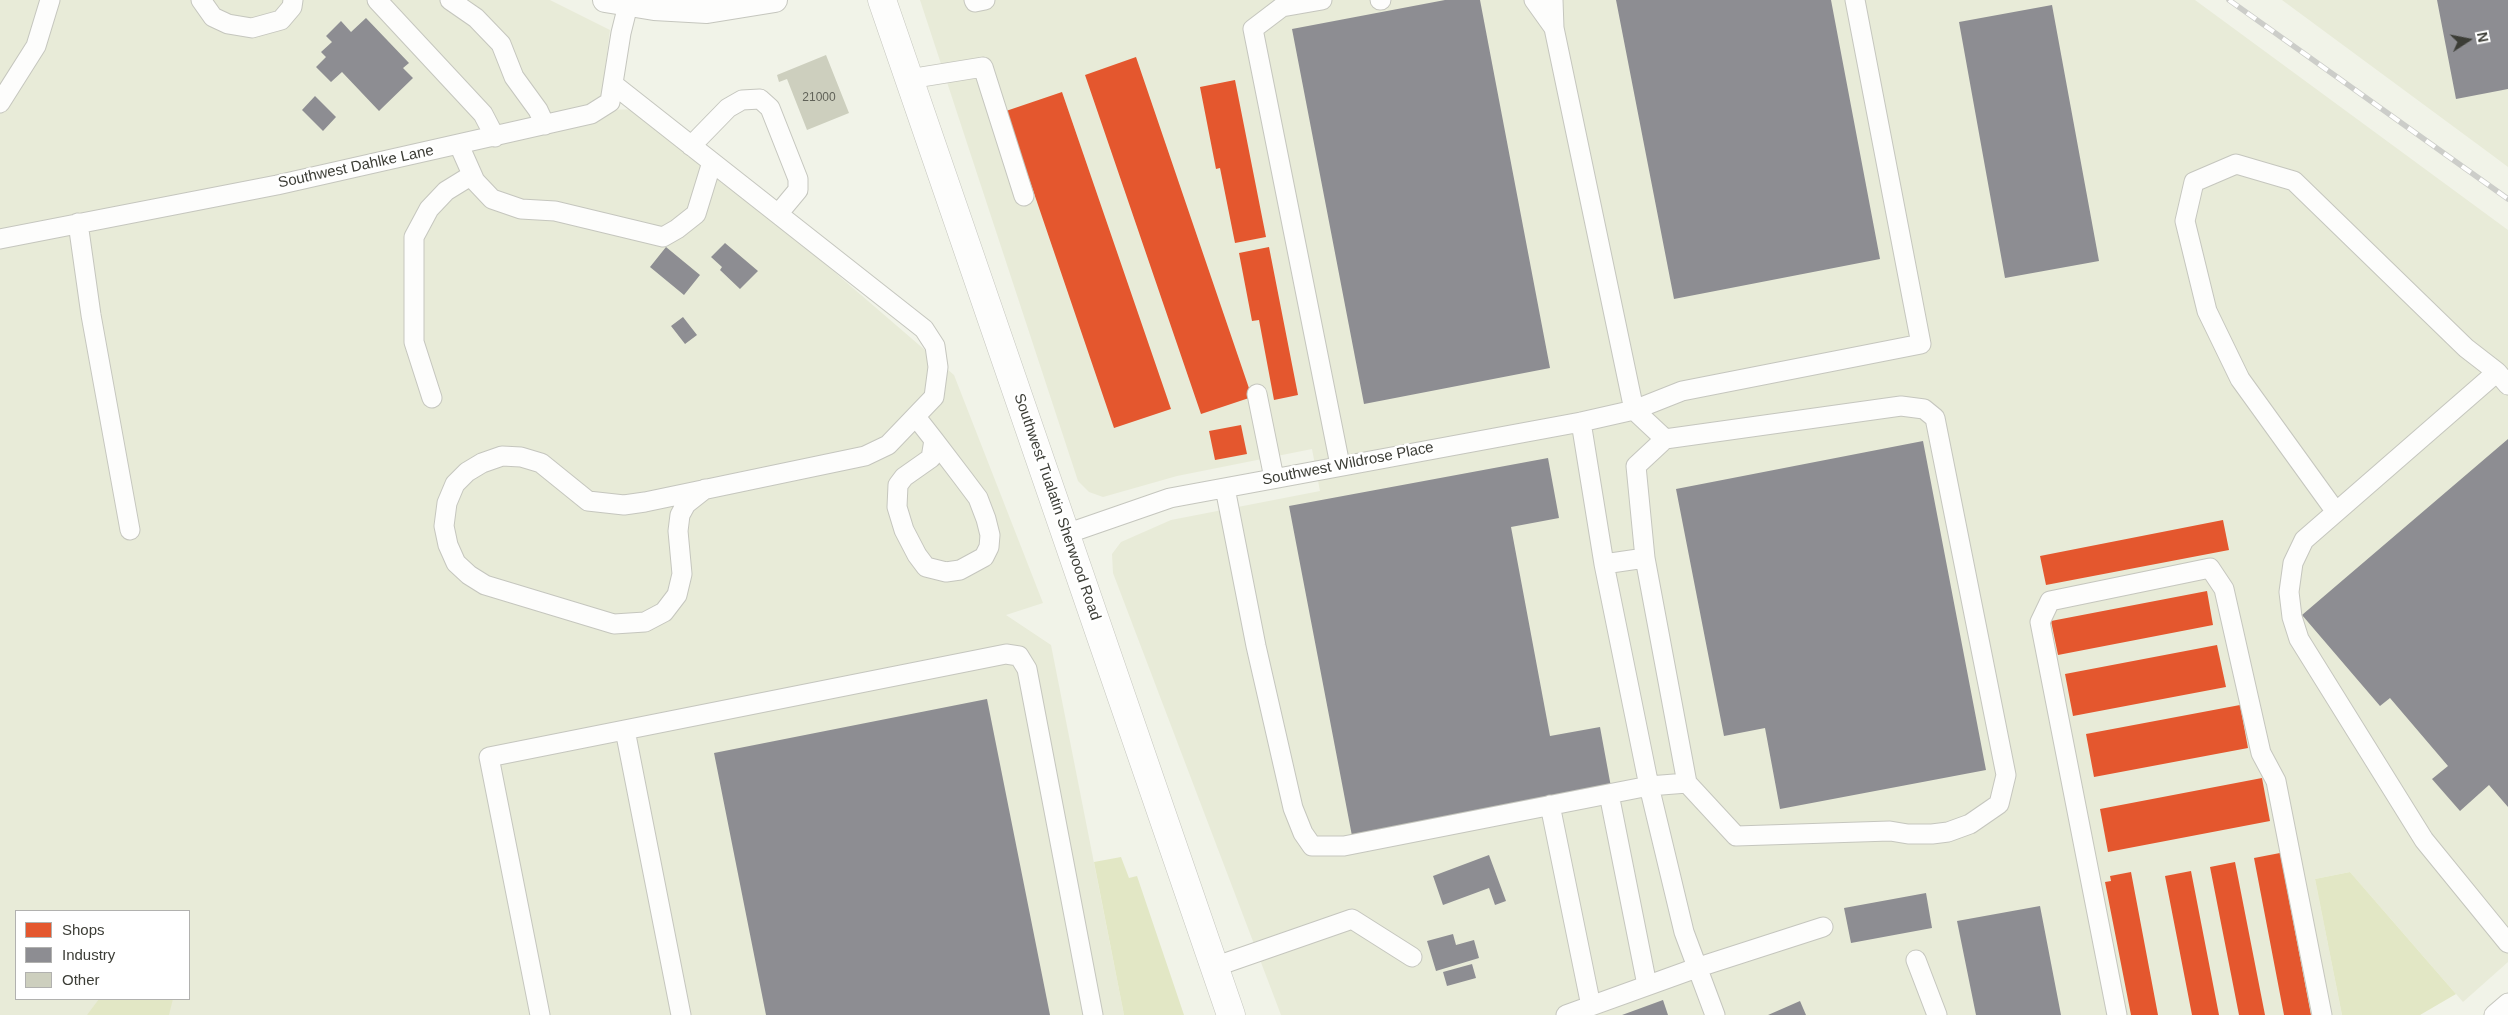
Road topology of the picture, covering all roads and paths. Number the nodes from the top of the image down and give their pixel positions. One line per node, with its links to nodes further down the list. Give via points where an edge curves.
1 (50, 0): 19 (street, via 36,46)
2 (201, 0): 3 (street, via 213,16 228,24 252,28 281,20 292,7)
3 (293, 0)
4 (377, 0): 21 (street, via 483,114)
5 (450, 0): 20 (street, via 476,18 501,44 514,77 538,110)
6 (605, 0): 15 (main road)
7 (775, 0): 15 (main road, via 707,11)
8 (882, 0): 17 (highway, Southwest Tualatin Sherwood Road)
9 (974, 0): 10 (street)
10 (985, 0)
11 (1322, 0): 38 (street, via 1282,6 1253,30)
12 (1534, 0): 16 (street)
13 (1553, 0): 16 (street)
14 (1855, 0): 33 (street, Southwest Wildrose Place, via 1922,344 1682,391)
15 (628, 5): 18 (street, Southwest Dahlke Lane)
16 (1554, 28): 33 (street)
17 (910, 79): 26 (street, via 983,67); 44 (highway, Southwest Tualatin Sherwood Road)
18 (613, 84): 20 (street, Southwest Dahlke Lane, via 610,102 591,114); 23 (street)
19 (0, 103)
20 (545, 126): 21 (street, Southwest Dahlke Lane)
21 (495, 137): 22 (street, Southwest Dahlke Lane)
22 (459, 145): 25 (street); 28 (street, Southwest Dahlke Lane, via 277,185)
23 (692, 146): 24 (street); 27 (street, via 728,108 742,100 760,99 770,108 798,179 798,190)
24 (712, 162): 25 (street, via 696,214 663,237 555,211 521,210 492,200); 27 (street)
25 (472, 176): 32 (street, via 446,191 429,209 414,237 414,342)
26 (1024, 196)
27 (778, 214): 34 (street, via 924,329 935,346 937,375 934,397)
28 (78, 223): 29 (street, Southwest Dahlke Lane); 43 (street, via 91,315)
29 (0, 239)
30 (2503, 378): 42 (street); 42 (street, via 2466,348 2294,181 2236,164 2194,182 2185,221 2207,311 2240,379)
31 (1257, 394): 39 (street)
32 (432, 398)
33 (1634, 410): 35 (street, Southwest Wildrose Place); 36 (street)
34 (916, 417): 37 (street); 41 (street, via 888,445 866,456)
35 (1581, 422): 38 (street, Southwest Wildrose Place); 46 (street)
36 (1666, 439): 45 (street, via 1636,466); 48 (street, via 1901,406 1924,409 1935,418 2006,775 1999,804 1970,824 1948,832 1924,834 1890,831 1736,836)
37 (934, 440): 37 (street, via 978,498 990,534 984,557 960,570 946,572 926,566 904,530 897,507 898,485 931,458)
38 (1340, 465): 39 (street, Southwest Wildrose Place)
39 (1274, 478): 40 (street, Southwest Wildrose Place)
40 (1225, 488): 44 (street, Southwest Wildrose Place, via 1170,498); 51 (street, via 1256,646 1293,808 1312,846 1344,846)
41 (705, 489): 41 (street, via 645,502 603,504 588,501 541,463 502,456 482,462 455,484 447,503 444,526 456,563 485,585 614,624 644,622 664,612 677,595 682,574 678,538 680,515 686,504)
42 (2336, 512): 53 (street, via 2304,540 2292,563 2289,592 2299,639 2424,840)
43 (130, 530)
44 (1066, 534): 56 (highway, Southwest Tualatin Sherwood Road)
45 (1645, 558): 46 (street); 48 (street)
46 (1604, 564): 49 (street)
47 (625, 730): 61 (street, via 488,757); 62 (street); 63 (street, via 1006,654 1019,656 1026,669)
48 (1686, 783): 49 (street)
49 (1649, 786): 50 (street); 57 (street, via 1684,932)
50 (1609, 794): 51 (street); 58 (street)
51 (1550, 805): 60 (street)
52 (1823, 927): 57 (street)
53 (2504, 930)
54 (1412, 957): 56 (street, via 1352,919)
55 (1916, 960): 67 (street)
56 (1214, 967): 64 (highway, Southwest Tualatin Sherwood Road)
57 (1699, 967): 58 (street); 66 (street)
58 (1646, 985): 60 (street)
59 (2508, 1003): 70 (street)
60 (1591, 1006): 65 (street)
61 (540, 1015)
62 (681, 1015)
63 (1093, 1015)
64 (1231, 1015)
65 (1566, 1015)
66 (1715, 1015)
67 (1937, 1015)
68 (2117, 1015): 69 (street, via 2040,622 2050,601 2210,568 2224,589 2261,753 2276,781)
69 (2322, 1015)
70 (2494, 1015)

